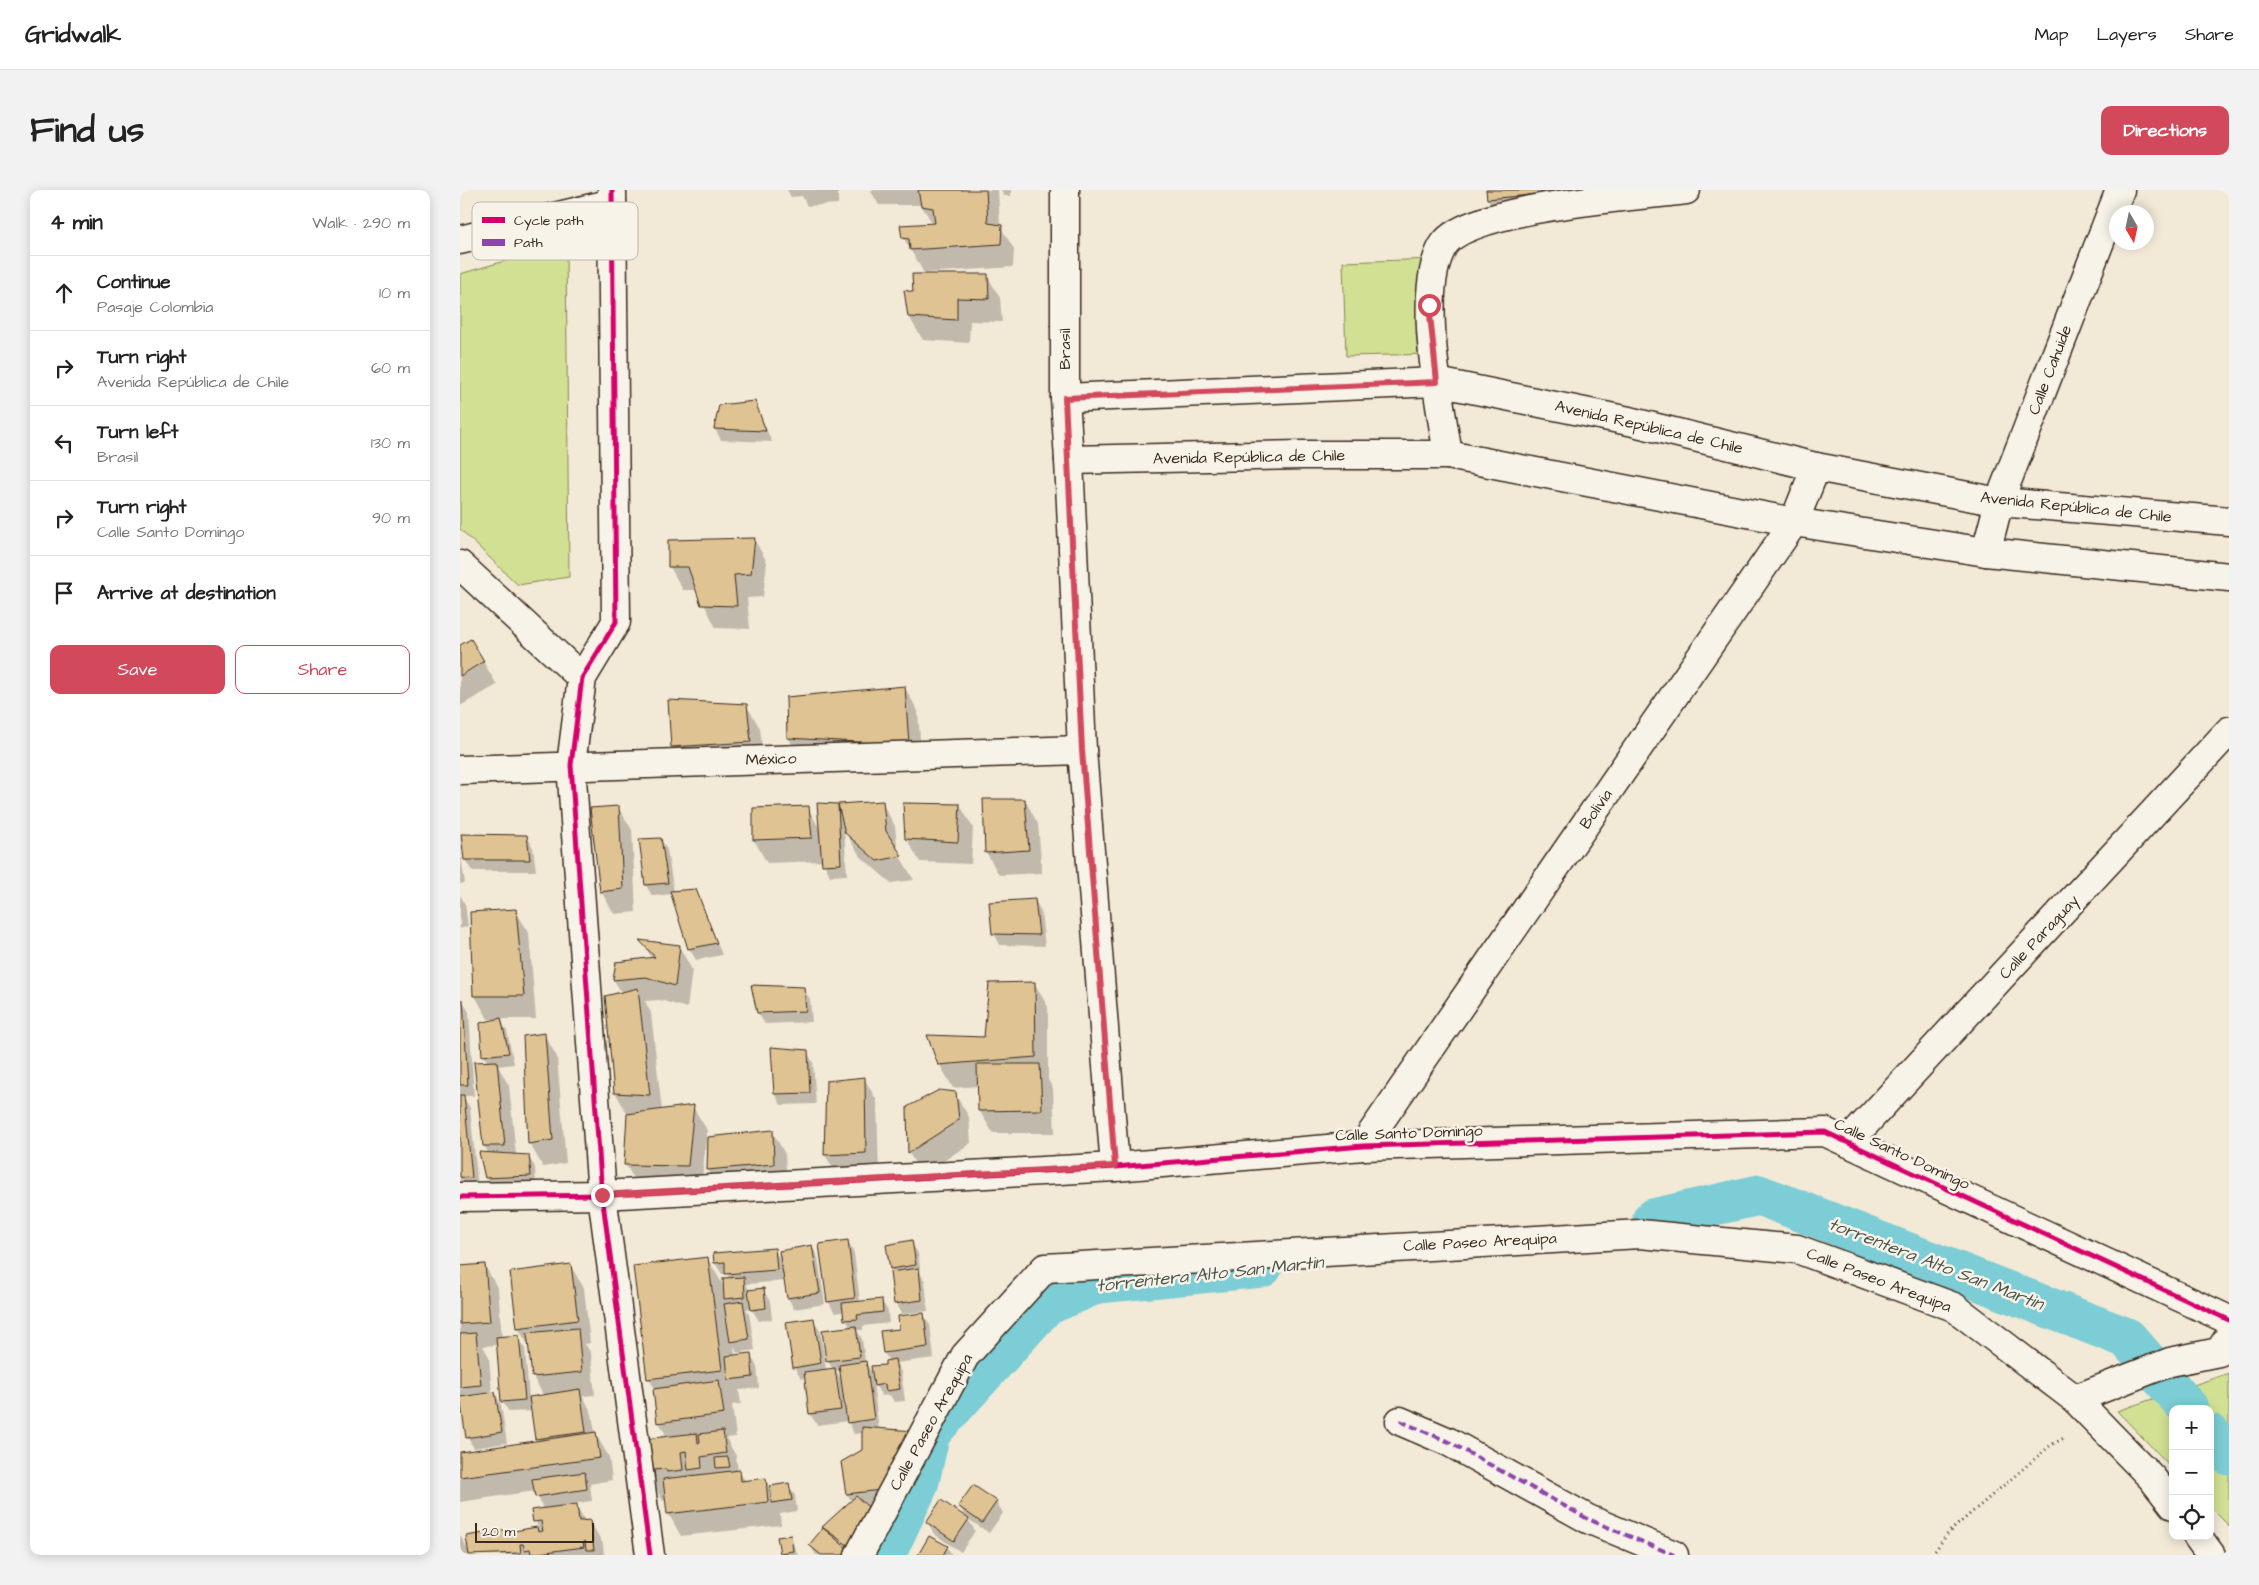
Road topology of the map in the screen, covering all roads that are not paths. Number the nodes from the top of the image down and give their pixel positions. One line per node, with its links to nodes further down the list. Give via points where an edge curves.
1 (1065, 190): 8 (street, Brasil)
2 (1686, 190): 7 (street, via 1524,211 1458,230 1443,245 1431,277 1429,305)
3 (2120, 190): 12 (street, Calle Cahuide)
4 (612, 196): 5 (street)
5 (591, 202)
6 (613, 260): 18 (street, via 616,622)
7 (1437, 382): 8 (street, Avenida República de Chile); 9 (street); 11 (street, Avenida República de Chile, via 1629,421)
8 (1065, 398): 10 (street, Brasil)
9 (1448, 455): 10 (street, Avenida República de Chile); 14 (street, Avenida República de Chile)
10 (1069, 460): 20 (street, Brasil)
11 (1816, 467): 12 (street, Avenida República de Chile); 14 (street, Bolivia)
12 (1999, 502): 13 (street, Avenida República de Chile); 15 (street, Calle Cahuide)
13 (2229, 521)
14 (1794, 522): 15 (street, Avenida República de Chile); 24 (street, Bolivia)
15 (1986, 552): 17 (street, Avenida República de Chile)
16 (460, 565): 18 (street)
17 (2229, 577)
18 (582, 678): 21 (street)
19 (2229, 731): 23 (street, Calle Paraguay)
20 (1082, 750): 21 (street, México); 25 (street, Brasil)
21 (571, 765): 22 (street, México); 26 (street)
22 (460, 770)
23 (1848, 1142): 24 (street, Calle Santo Domingo, via 1825,1132); 28 (street, Calle Santo Domingo)
24 (1363, 1146): 25 (street, Calle Santo Domingo)
25 (1115, 1166): 26 (street, Calle Santo Domingo)
26 (602, 1195): 27 (street, Calle Santo Domingo); 34 (street)
27 (460, 1197)
28 (2229, 1320)
29 (2229, 1337): 30 (street, via 2219,1352 2170,1362)
30 (2075, 1399): 32 (street, Calle Paseo Arequipa); 35 (street, Calle Paseo Arequipa, via 1954,1307 1797,1249 1640,1234 1045,1268 965,1356)
31 (1400, 1421): 36 (street, via 1449,1442 1588,1519)
32 (2169, 1500)
33 (2200, 1540): 37 (street)
34 (650, 1555)
35 (859, 1555)
36 (1674, 1555)
37 (2211, 1555)

